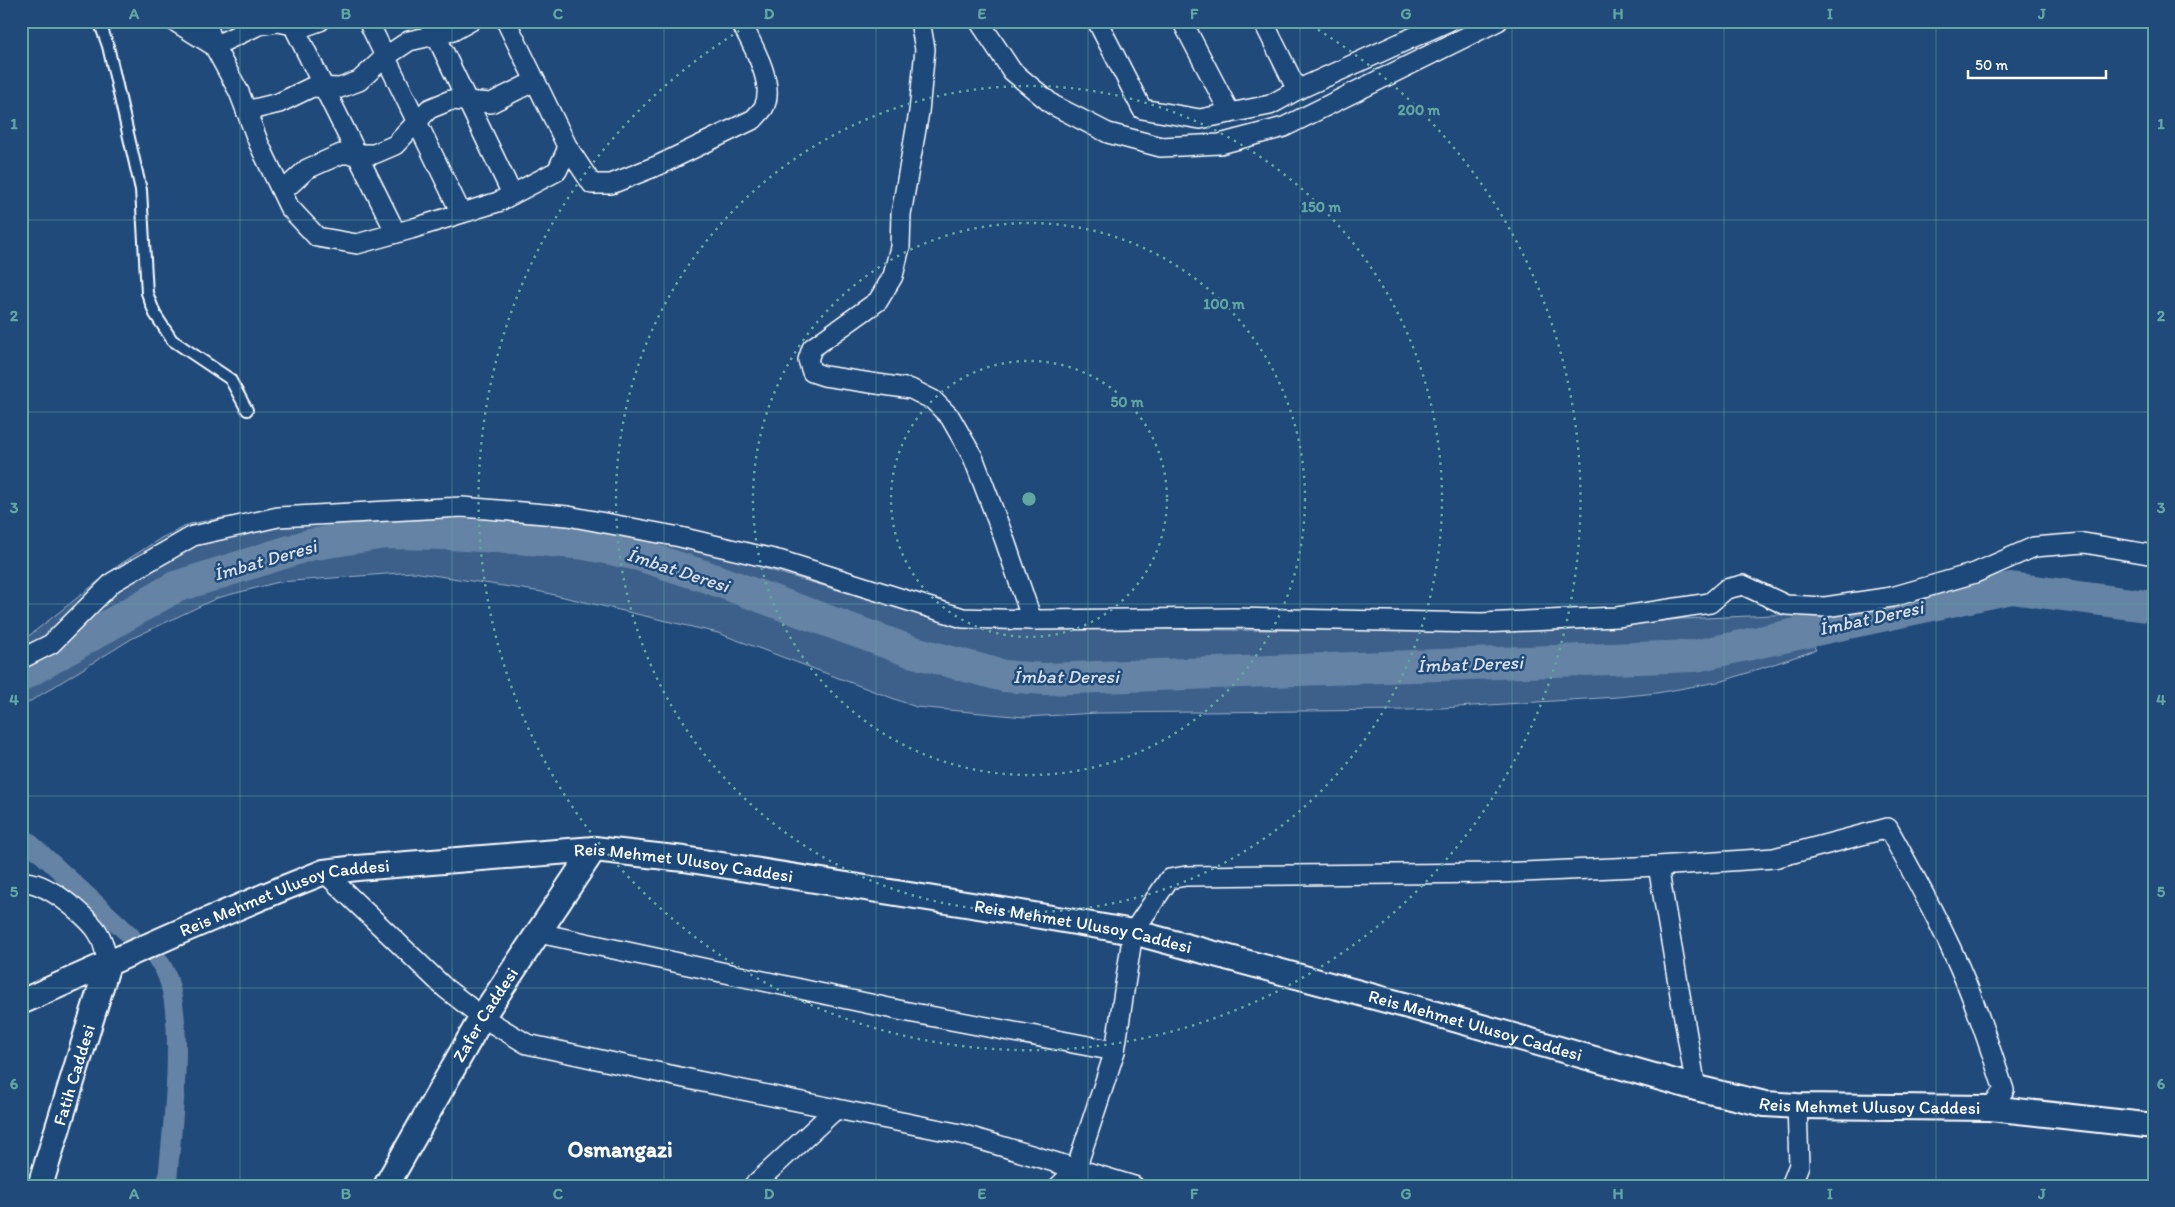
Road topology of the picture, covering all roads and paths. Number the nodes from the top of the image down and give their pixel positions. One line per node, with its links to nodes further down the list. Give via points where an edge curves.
1 (99, 21): 33 (lane, via 108,46 141,190 147,293 155,314 172,340 230,379)
2 (174, 21): 18 (street)
3 (206, 21): 18 (street)
4 (320, 21): 15 (street, via 303,27)
5 (368, 21): 19 (street)
6 (471, 21): 17 (street, via 453,31)
7 (506, 21): 20 (street)
8 (740, 21): 27 (street, via 768,84 765,106 754,119 659,165 611,184 592,184)
9 (920, 21): 35 (street, via 925,49 920,103 894,276 878,301 812,348 808,360 812,372 824,376 911,389 934,400 950,417 973,457)
10 (979, 21): 14 (street, via 1012,71 1053,105 1108,133 1161,148 1220,144 1284,126)
11 (1097, 21): 25 (street, via 1142,109 1200,119)
12 (1182, 21): 25 (street)
13 (1263, 21): 22 (street)
14 (1498, 21)
15 (292, 23): 18 (street, via 259,25); 21 (street)
16 (1442, 23): 22 (street)
17 (432, 28): 19 (street); 23 (street)
18 (214, 46): 24 (street)
19 (385, 57): 21 (street, via 359,80 340,88); 26 (street)
20 (535, 81): 23 (street, via 491,103); 27 (street)
21 (324, 87): 24 (street, via 312,87 279,103); 28 (street)
22 (1297, 90): 25 (street, via 1270,106)
23 (468, 101): 26 (street, via 451,100 429,109); 30 (street)
24 (246, 111): 29 (street)
25 (1230, 112)
26 (417, 122): 28 (street, via 395,145 374,154); 31 (street)
27 (568, 148): 30 (street, via 557,171)
28 (357, 154): 29 (street, via 341,154 307,169); 32 (street)
29 (282, 192): 32 (street, via 289,207 317,237 357,244)
30 (512, 194): 31 (street, via 498,202)
31 (461, 213): 32 (street)
32 (396, 233)
33 (247, 410)
34 (2154, 555): 35 (street, via 2084,543 2034,547 1966,576 1892,597 1825,607 1786,605 1743,585 1726,589 1710,602 1607,618 1481,623 1234,618)
35 (1032, 620): 36 (street, via 964,618 782,561 680,537 568,516 462,507 278,517 194,536 114,582 51,644)
36 (21, 660)
37 (594, 850): 39 (street, Reis Mehmet Ulusoy Caddesi); 41 (street, Reis Mehmet Ulusoy Caddesi, via 684,859); 42 (street, Zafer Caddesi)
38 (1658, 866): 41 (street, via 1499,873 1186,876 1169,879); 47 (street); 49 (street, via 1774,858 1888,828 1925,894 1966,984 1990,1047 2004,1090)
39 (324, 872): 43 (street, Reis Mehmet Ulusoy Caddesi); 45 (street, via 445,988)
40 (21, 883): 43 (street, via 37,884 73,906 97,930)
41 (1133, 932): 46 (street); 47 (street, Reis Mehmet Ulusoy Caddesi)
42 (539, 933): 45 (street, Zafer Caddesi); 46 (street, via 903,1011)
43 (108, 964): 44 (street, Reis Mehmet Ulusoy Caddesi); 53 (street, Fatih Caddesi)
44 (21, 1002)
45 (482, 1017): 50 (street, via 527,1044); 54 (street, Zafer Caddesi)
46 (1115, 1051): 52 (street)
47 (1696, 1088): 48 (street, Reis Mehmet Ulusoy Caddesi, via 1765,1104)
48 (1797, 1106): 49 (street, Reis Mehmet Ulusoy Caddesi); 58 (street, via 1799,1165)
49 (1990, 1108): 51 (street, Reis Mehmet Ulusoy Caddesi)
50 (836, 1109): 52 (street, via 962,1134); 55 (street)
51 (2154, 1126)
52 (1076, 1169): 56 (street); 57 (street)
53 (40, 1186)
54 (386, 1186)
55 (753, 1186)
56 (1059, 1186)
57 (1134, 1186)
58 (1791, 1186)

